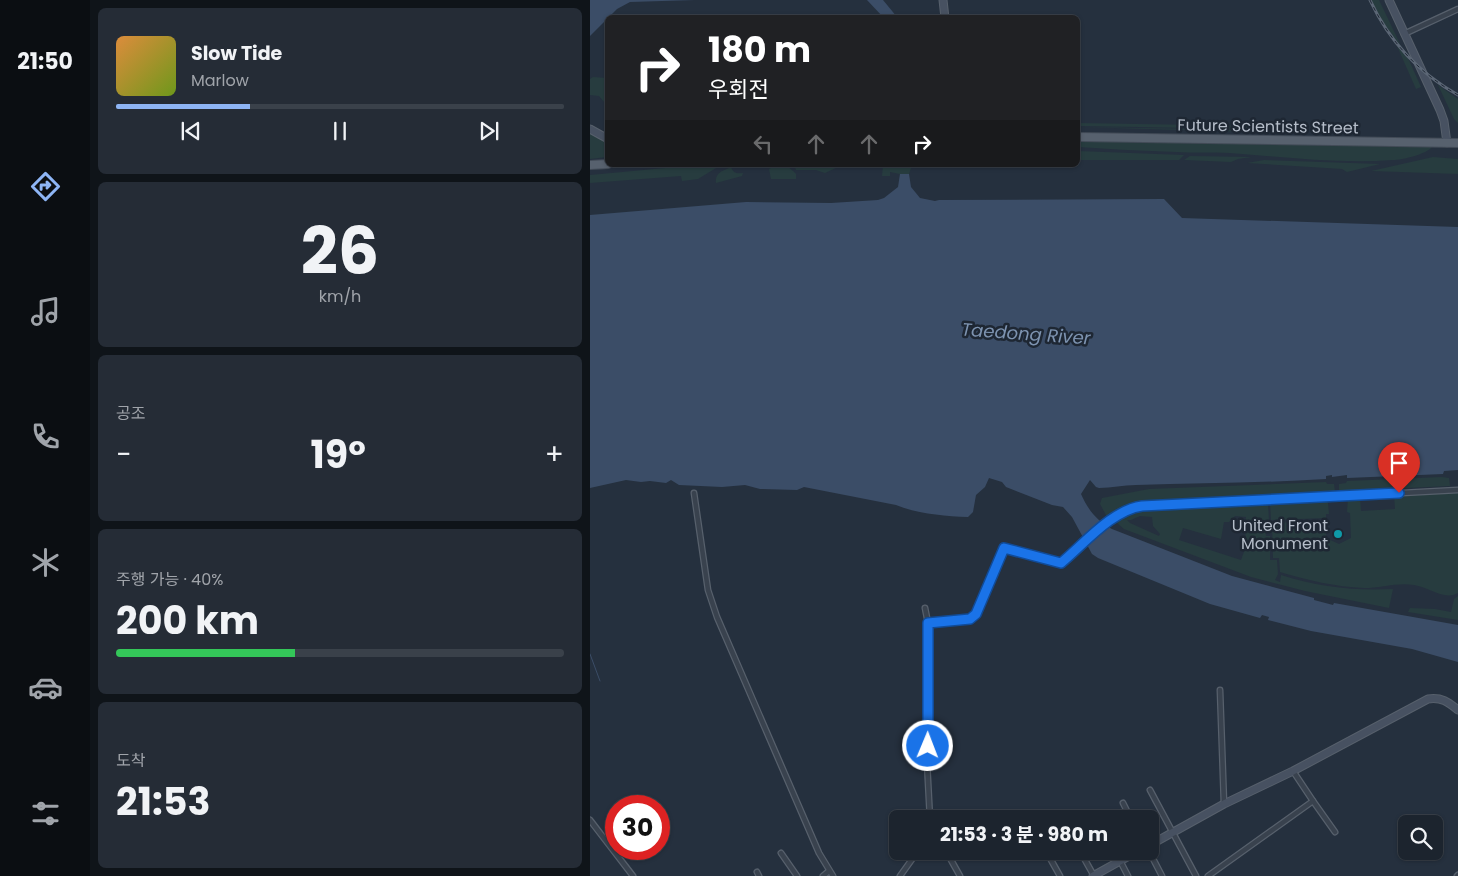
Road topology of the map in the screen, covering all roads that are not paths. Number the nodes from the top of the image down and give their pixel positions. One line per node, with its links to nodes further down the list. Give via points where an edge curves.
1 (944, 0): 4 (street)
2 (1389, 0): 5 (street)
3 (1458, 9): 5 (street)
4 (945, 15)
5 (1404, 34): 10 (street, via 1442,116)
6 (590, 129): 7 (street)
7 (605, 137)
8 (1080, 137): 10 (main road, Future Scientists Street)
9 (1458, 142): 10 (main road, Future Scientists Street)
10 (1447, 143)
11 (605, 164): 12 (main road)
12 (590, 165)
13 (1458, 490): 16 (street, via 1142,506 1123,512 1110,521 1061,563 1004,548 976,614 970,619)
14 (694, 493): 37 (street, via 708,590 717,617)
15 (925, 608): 16 (street)
16 (928, 623): 24 (street)
17 (1220, 690): 23 (street)
18 (1458, 710): 19 (street, via 1444,700 1428,699)
19 (1293, 771): 21 (street); 23 (street)
20 (1150, 790): 27 (street)
21 (1313, 801): 28 (street); 48 (street)
22 (1123, 803): 25 (street)
23 (1224, 804): 27 (street)
24 (930, 810)
25 (1126, 810)
26 (590, 820): 38 (street)
27 (1173, 832): 29 (street); 47 (street)
28 (1335, 832)
29 (1159, 840)
30 (781, 854): 39 (street)
31 (912, 860): 41 (street)
32 (951, 860): 42 (street)
33 (1051, 860): 43 (street)
34 (1085, 860): 44 (street)
35 (1154, 860): 46 (street)
36 (1120, 861): 44 (street); 45 (street)
37 (831, 874): 40 (street)
38 (633, 876)
39 (797, 876)
40 (823, 876)
41 (900, 876)
42 (960, 876)
43 (1060, 876)
44 (1094, 876)
45 (1128, 876)
46 (1162, 876)
47 (1196, 876)
48 (1208, 876)

